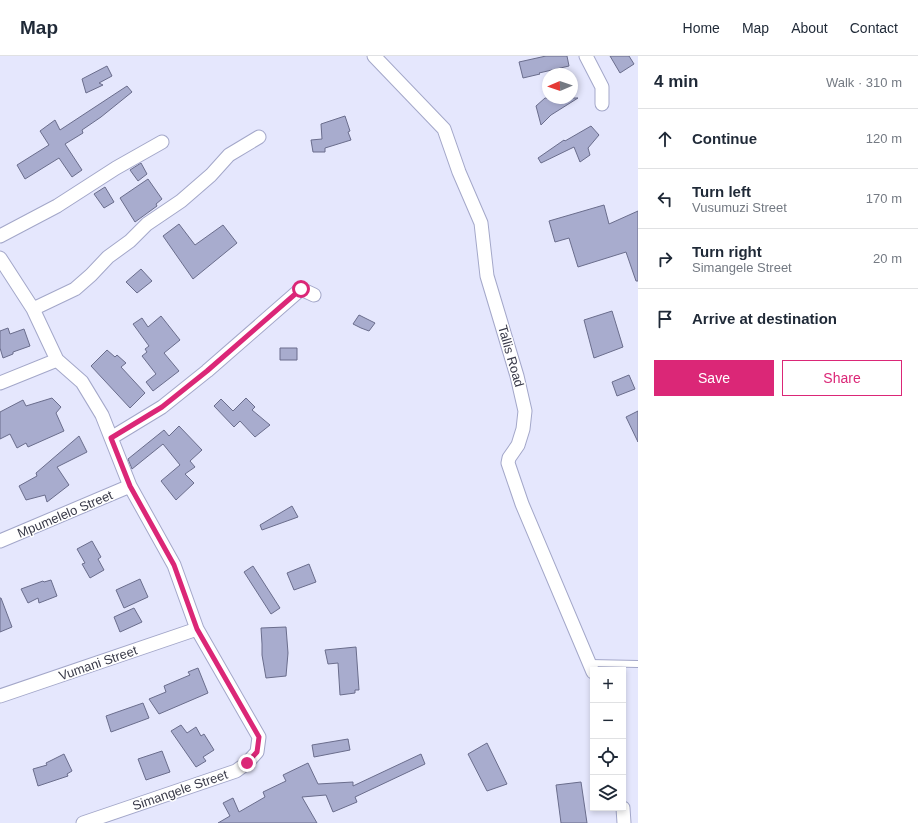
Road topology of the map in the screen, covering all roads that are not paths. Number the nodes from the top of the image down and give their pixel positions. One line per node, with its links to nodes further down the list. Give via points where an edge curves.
1 (374, 56): 17 (street, Tallis Road, via 444,129 481,223 487,276 525,410 518,445 508,463 522,504)
2 (586, 56): 3 (street, via 602,87)
3 (602, 104)
4 (259, 137): 9 (street, via 229,155 181,201 147,224 74,289)
5 (162, 142): 6 (street, via 57,206)
6 (0, 236)
7 (0, 258): 9 (street)
8 (314, 295): 12 (street, via 301,289 162,407)
9 (33, 310): 10 (street)
10 (57, 360): 11 (street); 12 (street, via 82,382 102,415)
11 (0, 383)
12 (111, 438): 13 (street)
13 (130, 486): 14 (street, Mpumelelo Street); 15 (street, via 174,565)
14 (0, 541)
15 (197, 629): 18 (street, Vumani Street); 20 (street, Simangele Street, via 259,737 257,752 236,771)
16 (638, 664): 17 (lane)
17 (591, 667)
18 (0, 696)
19 (623, 811): 21 (street)
20 (83, 823)
21 (624, 823)

